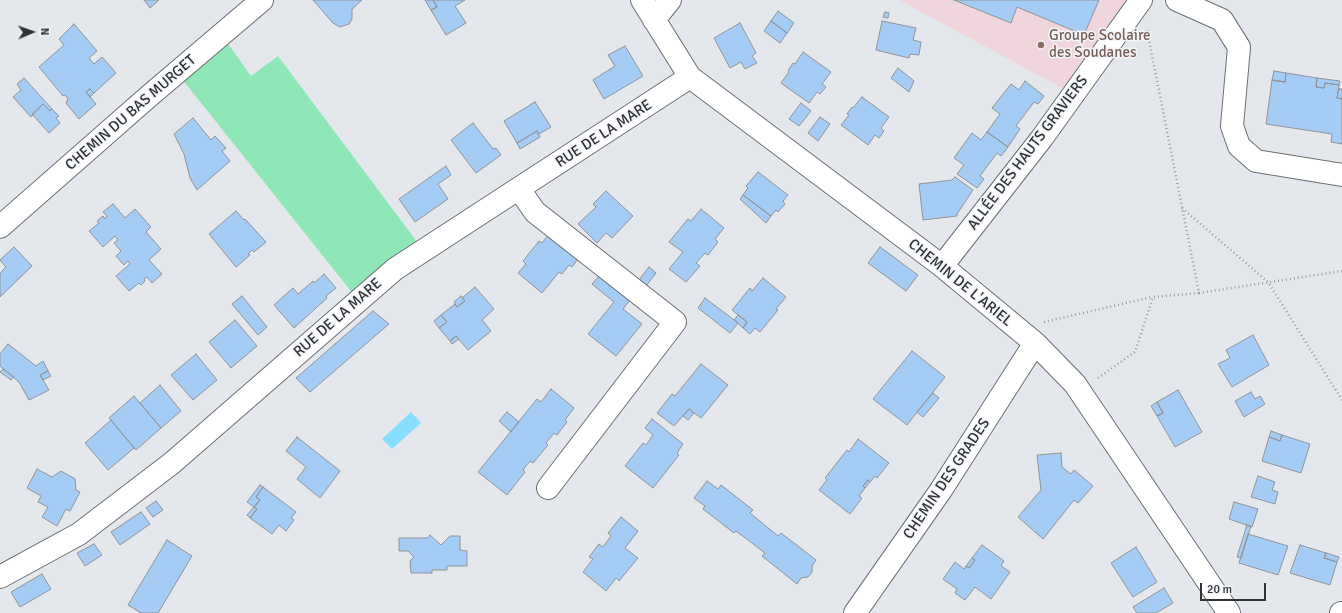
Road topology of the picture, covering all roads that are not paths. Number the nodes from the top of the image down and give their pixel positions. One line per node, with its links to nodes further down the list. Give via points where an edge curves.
1 (262, 0): 12 (street, CHEMIN DU BAS MURGET)
2 (642, 0): 7 (street, CHEMIN DE L'ARIEL)
3 (670, 0): 7 (street)
4 (1141, 0): 13 (street, ALLÉE DES HAUTS GRAVIERS, via 1042,138)
5 (1177, 0): 9 (street, via 1222,20 1239,47)
6 (1200, 0): 9 (street, via 1224,12 1239,30 1243,46)
7 (654, 20): 8 (street, CHEMIN DE L'ARIEL)
8 (690, 77): 11 (street, RUE DE LA MARE); 13 (street, CHEMIN DE L'ARIEL)
9 (1232, 126): 10 (street, via 1239,146 1256,161)
10 (1342, 175)
11 (519, 189): 15 (street, via 535,212 675,322); 16 (street, RUE DE LA MARE, via 395,269 172,463 79,534)
12 (0, 227)
13 (942, 266): 14 (street, CHEMIN DE L'ARIEL)
14 (1035, 343): 17 (street, CHEMIN DES GRADES, via 941,490); 18 (street, CHEMIN DE L'ARIEL, via 1076,384)
15 (548, 488)
16 (0, 577)
17 (855, 613)
18 (1229, 613)

